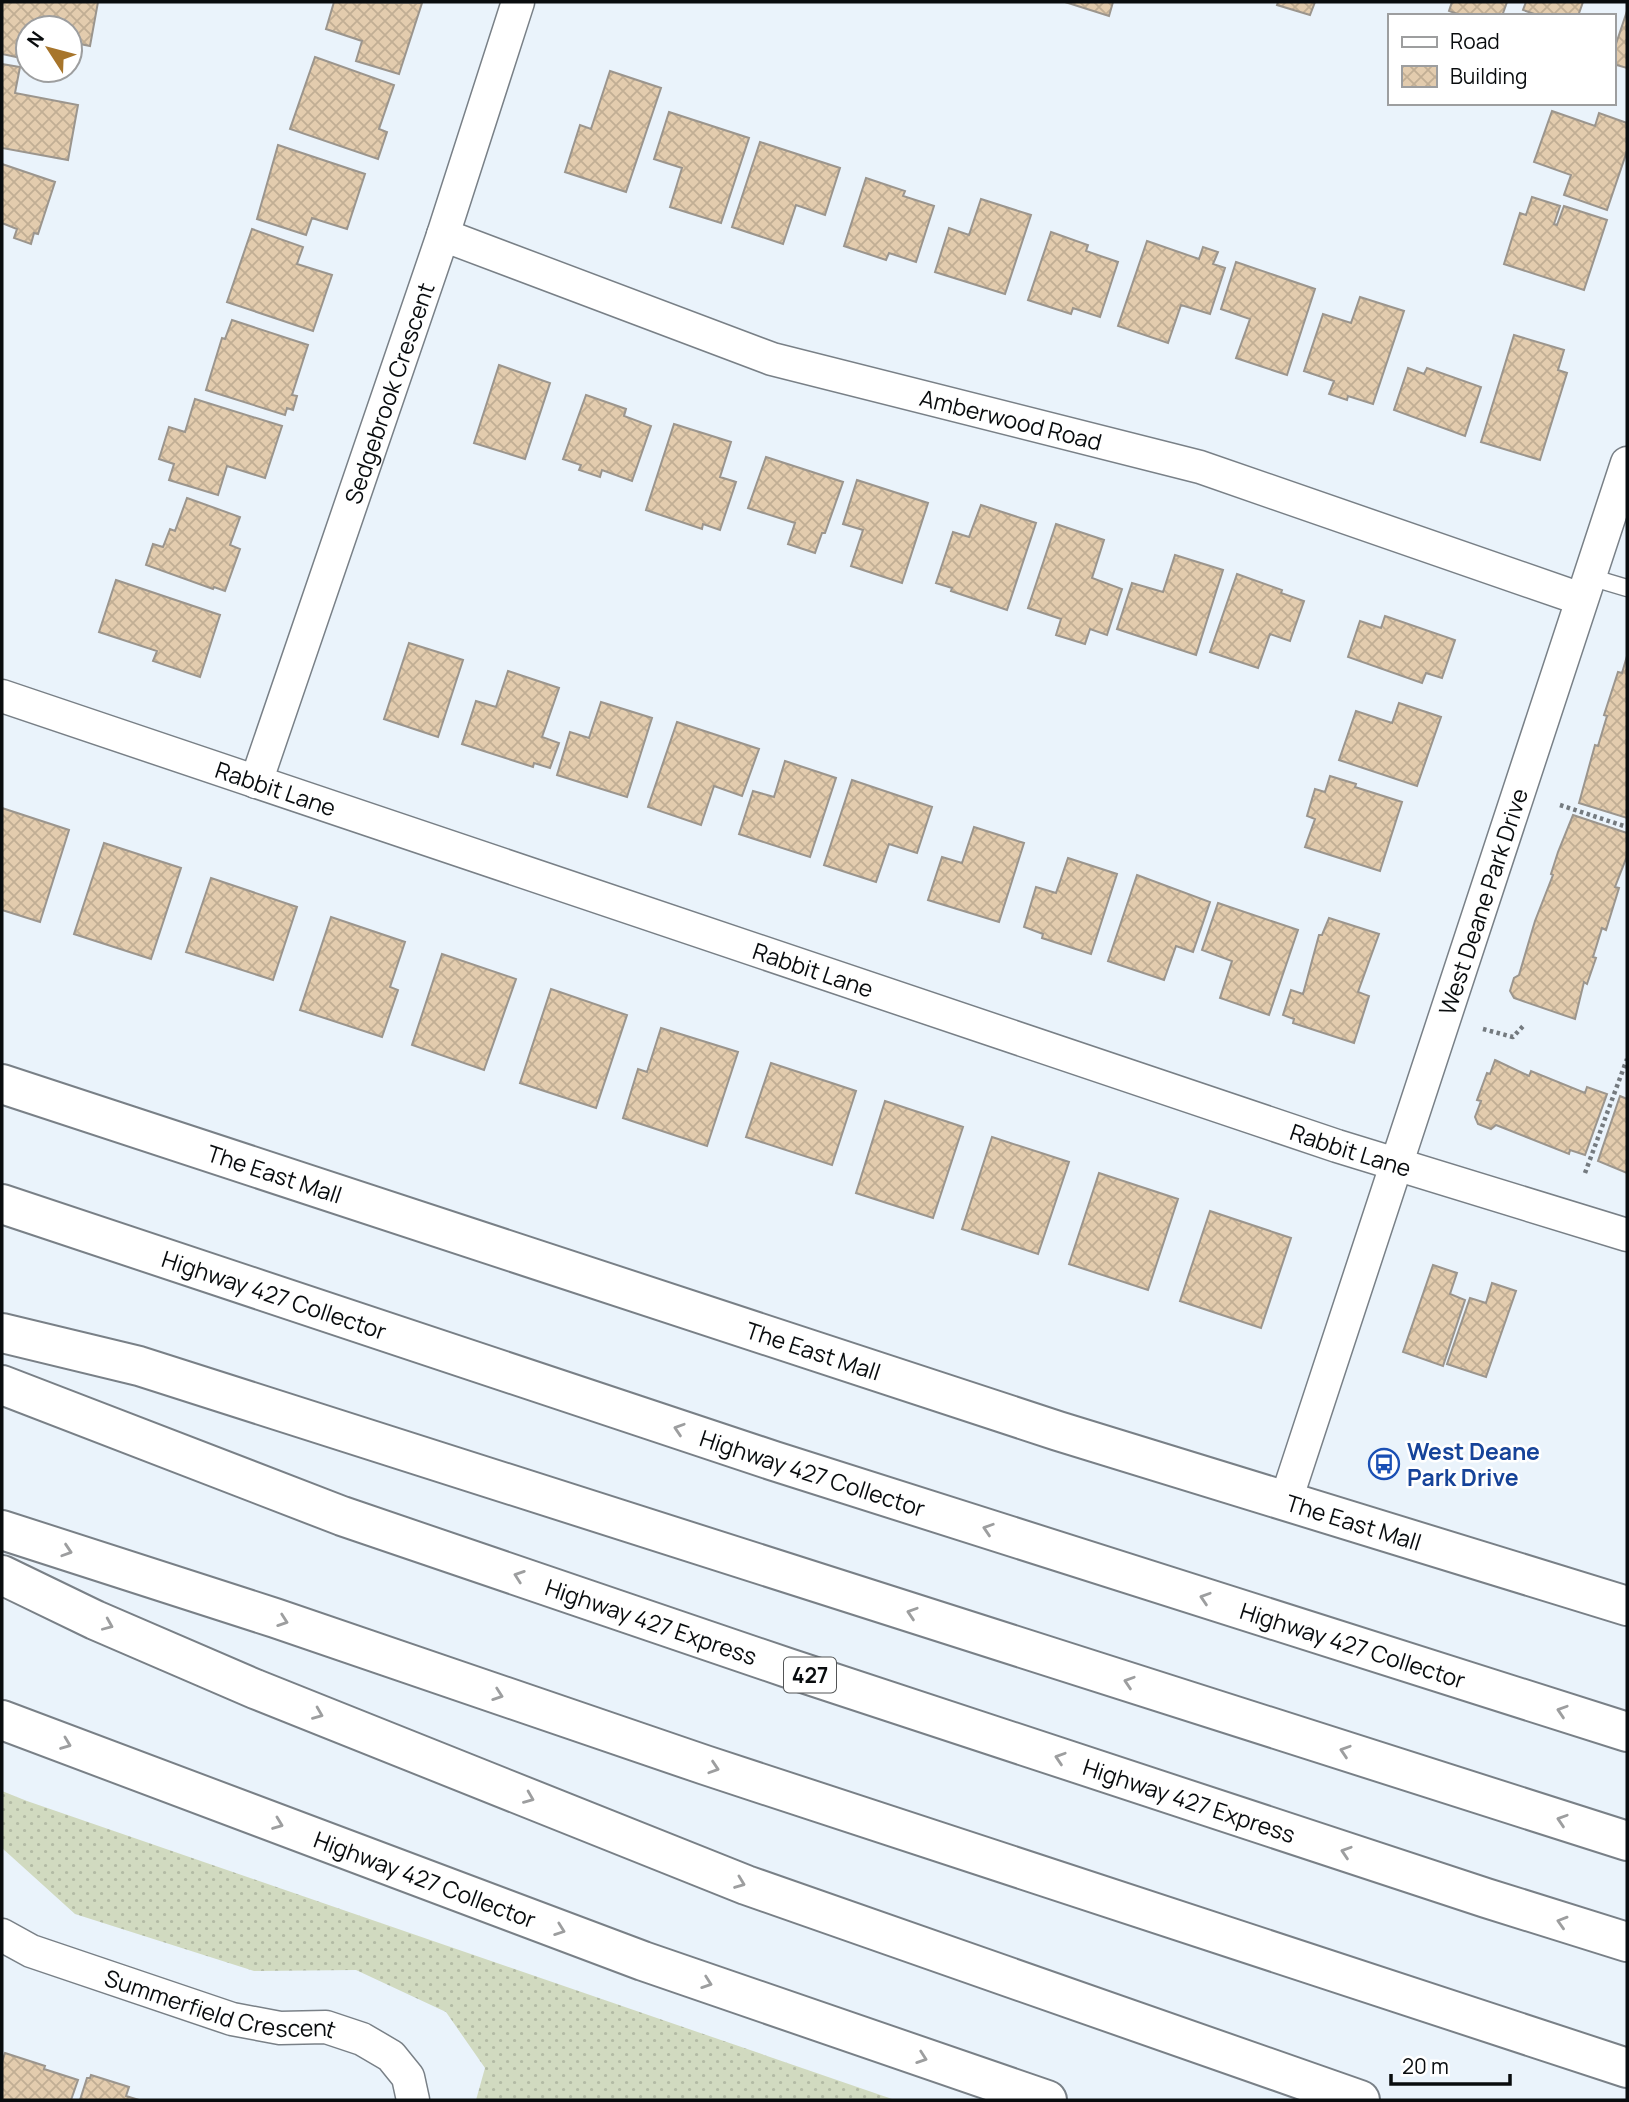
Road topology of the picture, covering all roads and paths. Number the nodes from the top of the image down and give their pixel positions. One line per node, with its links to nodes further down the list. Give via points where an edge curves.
1 (518, 2): 2 (street, Sedgebrook Crescent)
2 (443, 235): 4 (street, Amberwood Road, via 772,359 1200,467); 7 (street, Sedgebrook Crescent)
3 (1627, 463): 4 (street, West Deane Park Drive)
4 (1586, 588): 5 (lane); 14 (street, West Deane Park Drive)
5 (1627, 588)
6 (2, 696): 7 (street, Rabbit Lane)
7 (256, 782): 14 (street, Rabbit Lane)
8 (1560, 805): 9 (path)
9 (1627, 827)
10 (1525, 1024): 11 (path, via 1513,1037)
11 (1483, 1029)
12 (1627, 1059): 15 (path)
13 (2, 1084): 20 (main road, The East Mall, via 1058,1431)
14 (1398, 1164): 17 (street, Rabbit Lane); 20 (street, West Deane Park Drive)
15 (1585, 1174)
16 (2, 1204): 25 (main road, Highway 427 Collector, one-way to 16, via 774,1461)
17 (1627, 1236)
18 (2, 1333): 26 (main road, one-way to 18, via 139,1366)
19 (2, 1385): 28 (main road, Highway 427 Express / 427, one-way to 19, via 788,1668 355,1520)
20 (1286, 1500): 23 (main road, The East Mall)
21 (2, 1530): 29 (main road, one-way to 29)
22 (2, 1575): 32 (main road, one-way to 32, via 255,1689 746,1885)
23 (1627, 1606)
24 (2, 1720): 31 (main road, Highway 427 Collector, one-way to 31, via 643,1961)
25 (1627, 1732)
26 (1627, 1840)
27 (2, 1935): 30 (street, Summerfield Crescent, via 31,1951 232,2019 280,2028 326,2027 362,2039 391,2056 408,2077)
28 (1627, 1942)
29 (1627, 2068)
30 (413, 2100)
31 (1047, 2100)
32 (1360, 2100)

